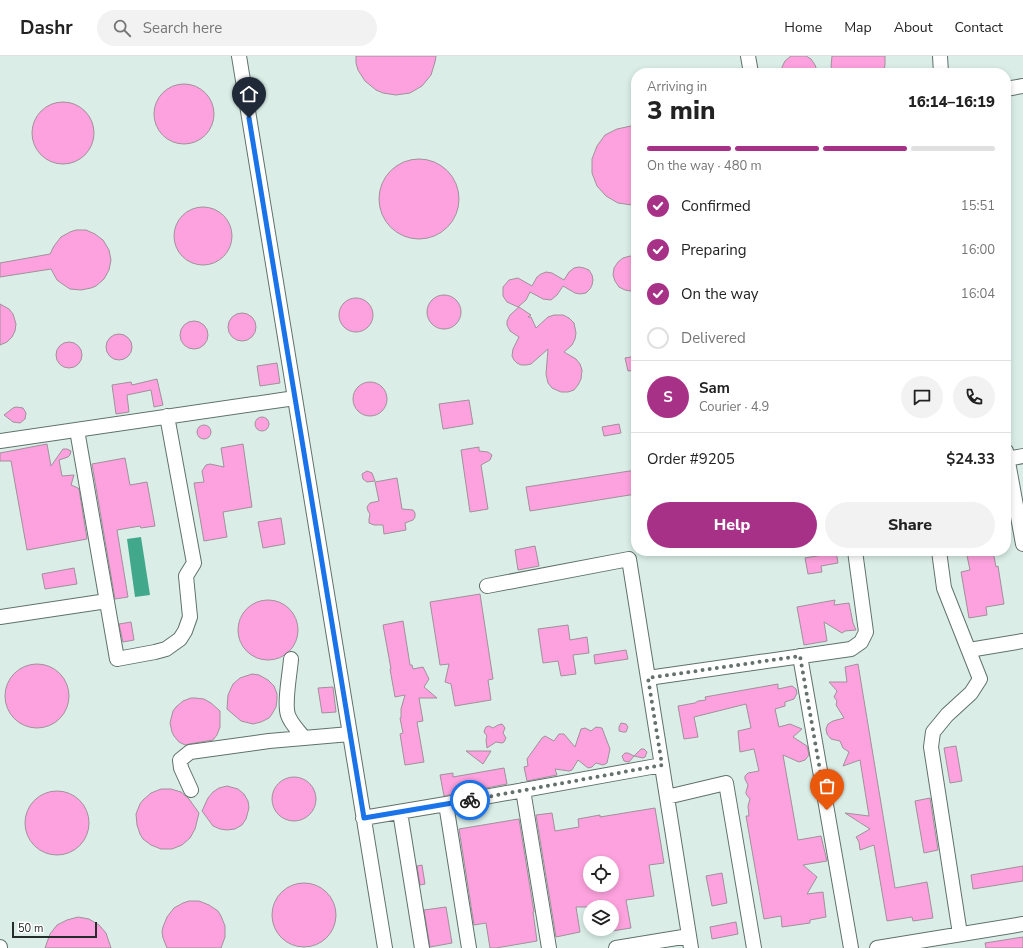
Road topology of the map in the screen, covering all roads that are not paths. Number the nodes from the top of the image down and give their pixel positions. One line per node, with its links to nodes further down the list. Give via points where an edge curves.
1 (239, 56): 8 (street)
2 (748, 56): 4 (street)
3 (940, 56): 5 (street)
4 (750, 68)
5 (941, 68)
6 (1023, 86): 7 (street)
7 (1011, 88)
8 (295, 398): 9 (street); 27 (street)
9 (167, 416): 10 (street); 20 (street, via 194,563 186,576 190,617 180,639 166,649 117,659)
10 (76, 430): 11 (street); 20 (street)
11 (0, 441)
12 (1011, 455): 13 (street)
13 (1023, 456)
14 (1011, 470): 15 (street)
15 (1019, 501): 16 (street)
16 (1023, 544)
17 (856, 556): 24 (street, via 866,632 860,642 851,649)
18 (940, 556): 23 (street, via 944,588)
19 (487, 586): 26 (street, via 629,559)
20 (107, 601): 21 (street)
21 (0, 617)
22 (1023, 641): 23 (street)
23 (969, 650): 37 (street, via 980,679 971,693 933,732 931,747)
24 (800, 656): 26 (street); 45 (street)
25 (291, 659): 28 (street, via 288,714)
26 (648, 678): 29 (street)
27 (350, 734): 28 (street); 35 (street)
28 (304, 738): 30 (street, via 190,752 180,760)
29 (662, 765): 31 (street); 32 (street)
30 (191, 790)
31 (523, 790): 33 (street); 42 (street)
32 (667, 797): 38 (street); 44 (street, via 726,783)
33 (446, 804): 34 (street); 41 (street)
34 (400, 812): 35 (street); 40 (street)
35 (364, 818): 39 (street)
36 (1023, 924): 37 (street)
37 (960, 934): 46 (street)
38 (690, 942): 43 (street)
39 (385, 948)
40 (422, 948)
41 (469, 948)
42 (549, 948)
43 (616, 948)
44 (754, 948)
45 (851, 948)
46 (877, 948)

